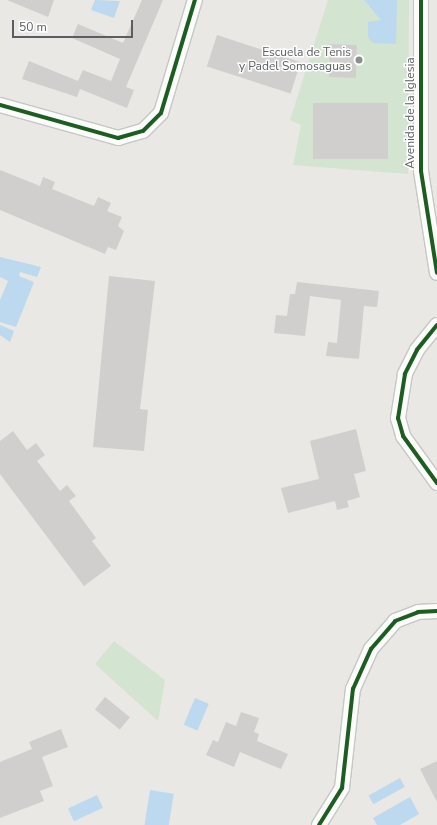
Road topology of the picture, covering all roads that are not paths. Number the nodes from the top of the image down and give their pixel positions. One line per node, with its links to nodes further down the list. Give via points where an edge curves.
1 (195, 0): 3 (street, via 161,113 143,131 118,138)
2 (421, 0): 4 (street, Avenida de la Iglesia, via 421,171)
3 (0, 104)
4 (437, 273)
5 (437, 325): 6 (street, via 417,350 405,374 398,418 403,436)
6 (437, 483)
7 (437, 611): 8 (street, via 418,612 395,621 371,649 353,689 342,788)
8 (319, 825)

